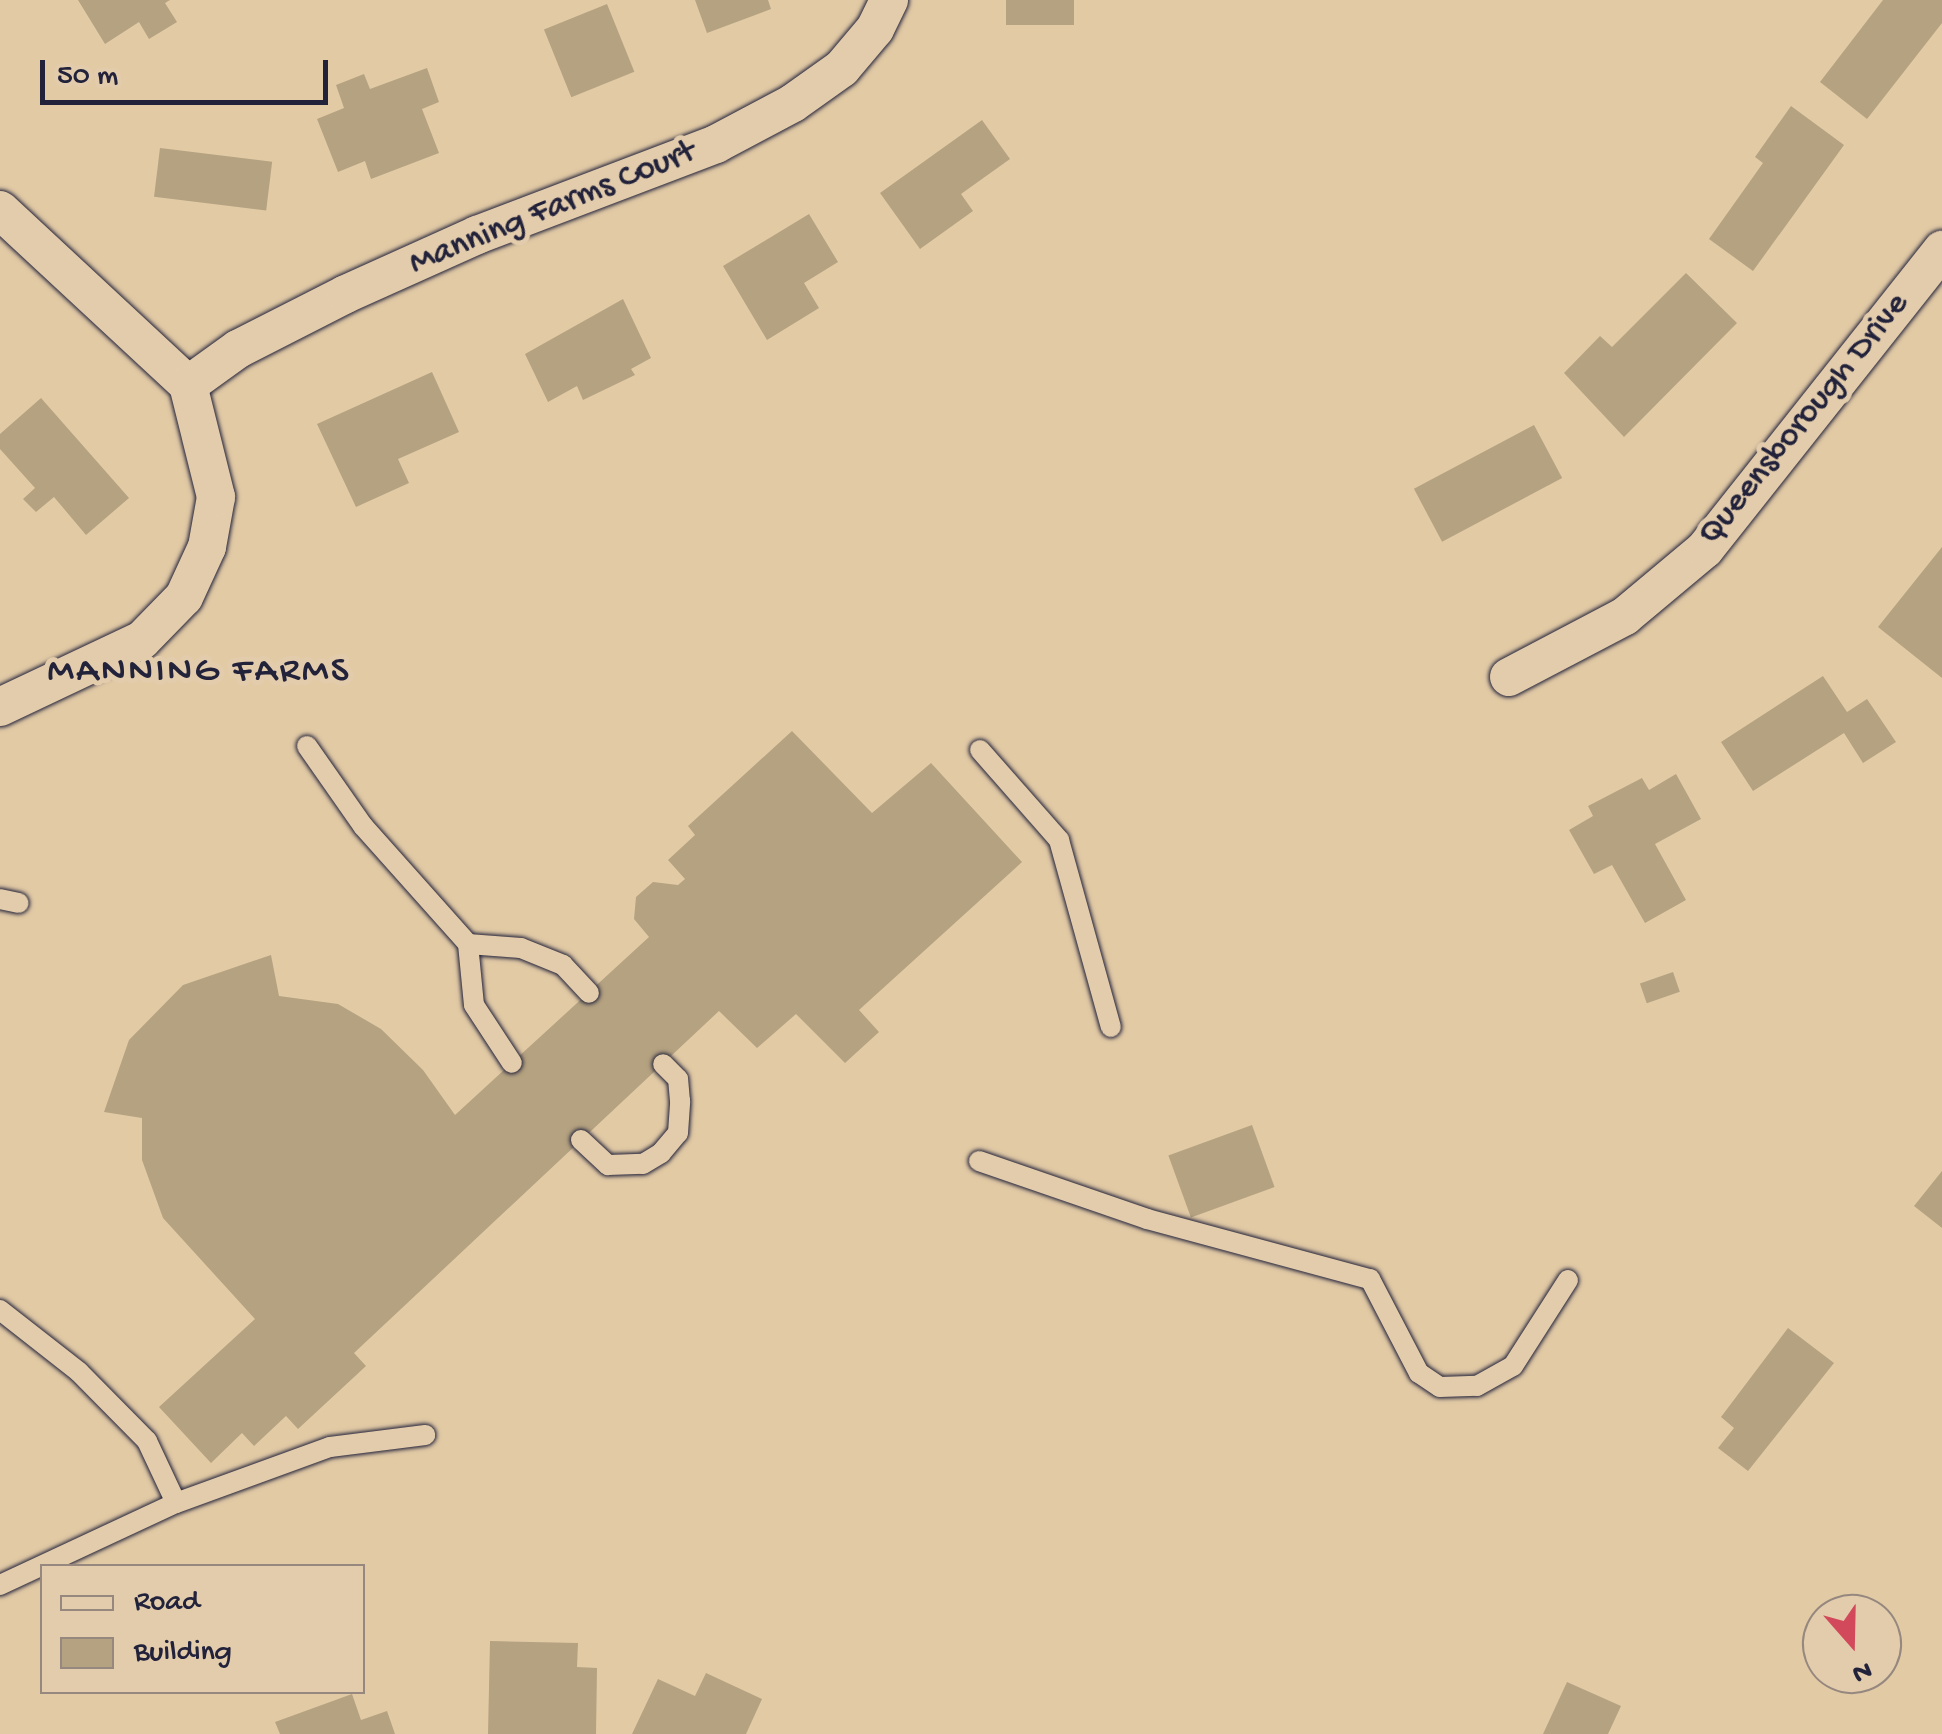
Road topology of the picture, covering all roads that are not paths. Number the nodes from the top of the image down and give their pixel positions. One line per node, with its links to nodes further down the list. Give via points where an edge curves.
1 (889, 0): 4 (street, Manning Farms Court, via 842,68 793,103 716,144 477,235 346,294 238,349)
2 (0, 210): 4 (street)
3 (1942, 250): 5 (street, Queensborough Drive, via 1705,549 1626,616)
4 (188, 385): 6 (street, via 216,497 207,547 184,597 142,640)
5 (1510, 677)
6 (0, 706)
7 (307, 746): 9 (lane, via 364,826)
8 (980, 750): 11 (lane, via 1059,840)
9 (468, 944): 10 (lane, via 521,948 562,966); 12 (lane, via 474,1005)
10 (589, 992)
11 (1111, 1027)
12 (512, 1062)
13 (663, 1064): 14 (lane, via 678,1078 680,1101 678,1133 661,1153 643,1164 608,1165)
14 (581, 1140)
15 (979, 1160): 16 (lane, via 1147,1219 1370,1279 1419,1373 1440,1388 1477,1386 1513,1366)
16 (1568, 1280)
17 (0, 1310): 19 (lane, via 79,1372 147,1440)
18 (425, 1435): 19 (lane, via 330,1446)
19 (176, 1502): 20 (lane)
20 (45, 1564)
21 (40, 1566): 22 (lane)
22 (0, 1585)

